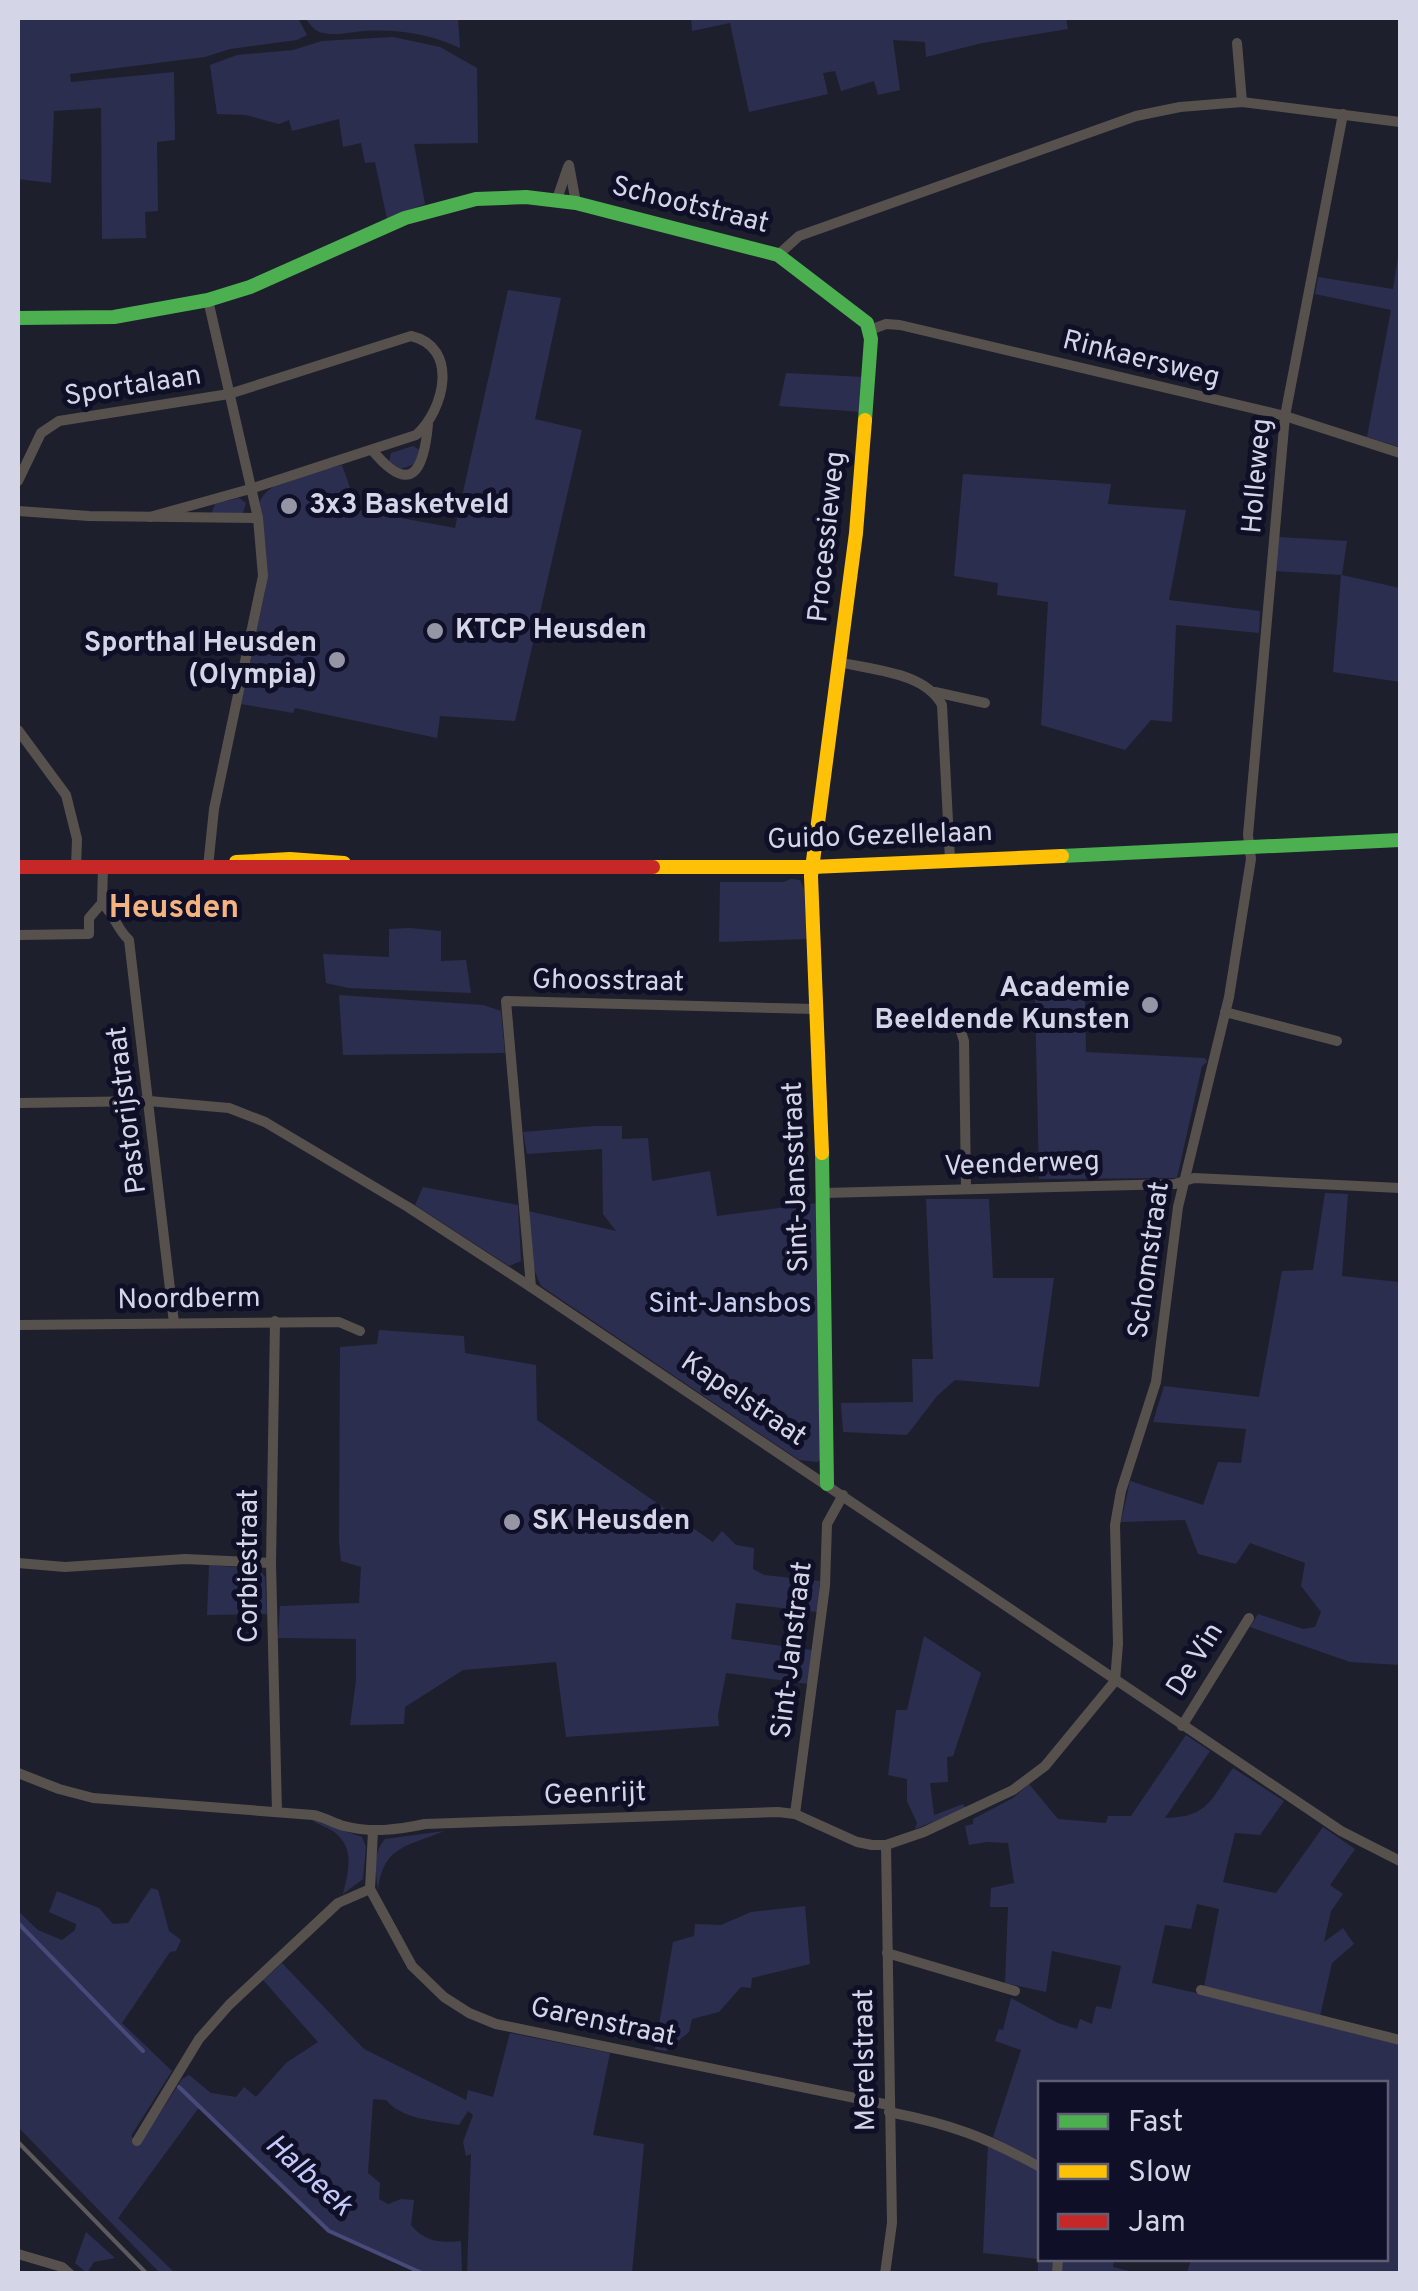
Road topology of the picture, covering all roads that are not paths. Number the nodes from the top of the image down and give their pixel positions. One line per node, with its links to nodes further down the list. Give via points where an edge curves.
1 (1237, 43): 2 (street)
2 (1242, 102): 3 (street, Schootstraat); 7 (street, Schootstraat, via 1136,116 800,236)
3 (1343, 114): 4 (street, Schootstraat); 12 (street, Holleweg)
4 (1400, 122)
5 (557, 199): 6 (street, Schootstraat); 6 (street, via 568,165); 8 (street, Schootstraat, via 498,197 442,206)
6 (576, 203): 7 (street, Schootstraat)
7 (778, 255): 10 (street)
8 (208, 300): 9 (street, Schootstraat, via 76,320); 11 (street)
9 (18, 318)
10 (870, 330): 12 (street, Rinkaersweg, via 900,325); 21 (street, Processieweg)
11 (229, 394): 13 (street, Sportalaan, via 411,336 432,345 443,363); 16 (street, Sportalaan, via 59,421 41,432); 17 (street)
12 (1285, 416): 15 (street, Rinkaersweg); 26 (street, Holleweg)
13 (428, 424): 14 (street); 14 (street, via 423,463 414,472 391,471)
14 (372, 450): 17 (street)
15 (1400, 453)
16 (18, 481)
17 (250, 489): 19 (street); 20 (street)
18 (18, 511): 19 (street)
19 (150, 517): 20 (street)
20 (258, 518): 28 (street, via 260,591 214,809)
21 (839, 662): 22 (street); 32 (street, Processieweg)
22 (935, 692): 23 (street); 27 (street, via 942,706)
23 (984, 703)
24 (18, 730): 30 (street, via 66,796)
25 (1400, 840): 26 (street, Guido Gezellelaan)
26 (1250, 846): 27 (street, Guido Gezellelaan); 36 (street, Schomstraat)
27 (950, 860): 32 (street, Guido Gezellelaan)
28 (212, 866): 31 (street, Guido Gezellelaan); 32 (street, Guido Gezellelaan)
29 (18, 867): 30 (street, Guido Gezellelaan)
30 (76, 867): 31 (street, Guido Gezellelaan)
31 (103, 867): 33 (street)
32 (812, 867): 35 (street, Sint-Jansstraat)
33 (102, 903): 34 (street, via 89,918 89,934); 39 (street, Pastorijstraat, via 129,940)
34 (18, 935)
35 (815, 1008): 44 (street, Sint-Jansstraat); 45 (street, Ghoosstraat, via 506,1002)
36 (1225, 1012): 38 (street); 41 (street, Schomstraat)
37 (957, 1019): 43 (street, via 964,1041)
38 (1337, 1041)
39 (149, 1101): 40 (street, Kapelstraat); 45 (street, Kapelstraat, via 230,1108 264,1122); 47 (street, Pastorijstraat)
40 (18, 1103)
41 (1183, 1181): 42 (street, Veenderweg); 43 (street, Veenderweg); 55 (street, Schomstraat, via 1156,1382 1114,1525)
42 (1400, 1188)
43 (966, 1189): 44 (street, Veenderweg)
44 (824, 1193): 50 (street, Sint-Jansstraat)
45 (531, 1287): 50 (street, Kapelstraat)
46 (275, 1322): 47 (street, Noordberm); 49 (street, Noordberm, via 339,1322); 53 (street, Corbiestraat)
47 (174, 1323): 48 (street, Noordberm)
48 (18, 1325)
49 (360, 1330)
50 (827, 1484): 51 (street, Kapelstraat)
51 (842, 1495): 55 (street, Kapelstraat); 59 (street, Sint-Janstraat, via 827,1524)
52 (18, 1562): 53 (street)
53 (271, 1562): 58 (street, Corbiestraat)
54 (1249, 1618): 56 (street, De Vin)
55 (1115, 1681): 56 (street, Kapelstraat); 61 (street, via 1045,1766 1013,1790)
56 (1182, 1726): 62 (street, Kapelstraat)
57 (18, 1773): 58 (street, Geenrijt, via 93,1798)
58 (277, 1812): 60 (street, Geenrijt)
59 (796, 1814): 60 (street, Geenrijt); 61 (street, Geenrijt, via 857,1842)
60 (373, 1830): 63 (street)
61 (886, 1845): 64 (street, Merelstraat)
62 (1400, 1862)
63 (370, 1889): 68 (street, Garenstraat, via 412,1966 469,2013); 69 (street, via 338,1903 229,2006 199,2040)
64 (887, 1954): 66 (street); 68 (street, Merelstraat)
65 (1201, 1990): 67 (street)
66 (1015, 1992)
67 (1400, 2040)
68 (889, 2108): 70 (street, Garenstraat, via 988,2138); 73 (street, Merelstraat, via 892,2223)
69 (136, 2142)
70 (1038, 2166)
71 (18, 2254): 72 (street)
72 (70, 2274)
73 (885, 2274)

